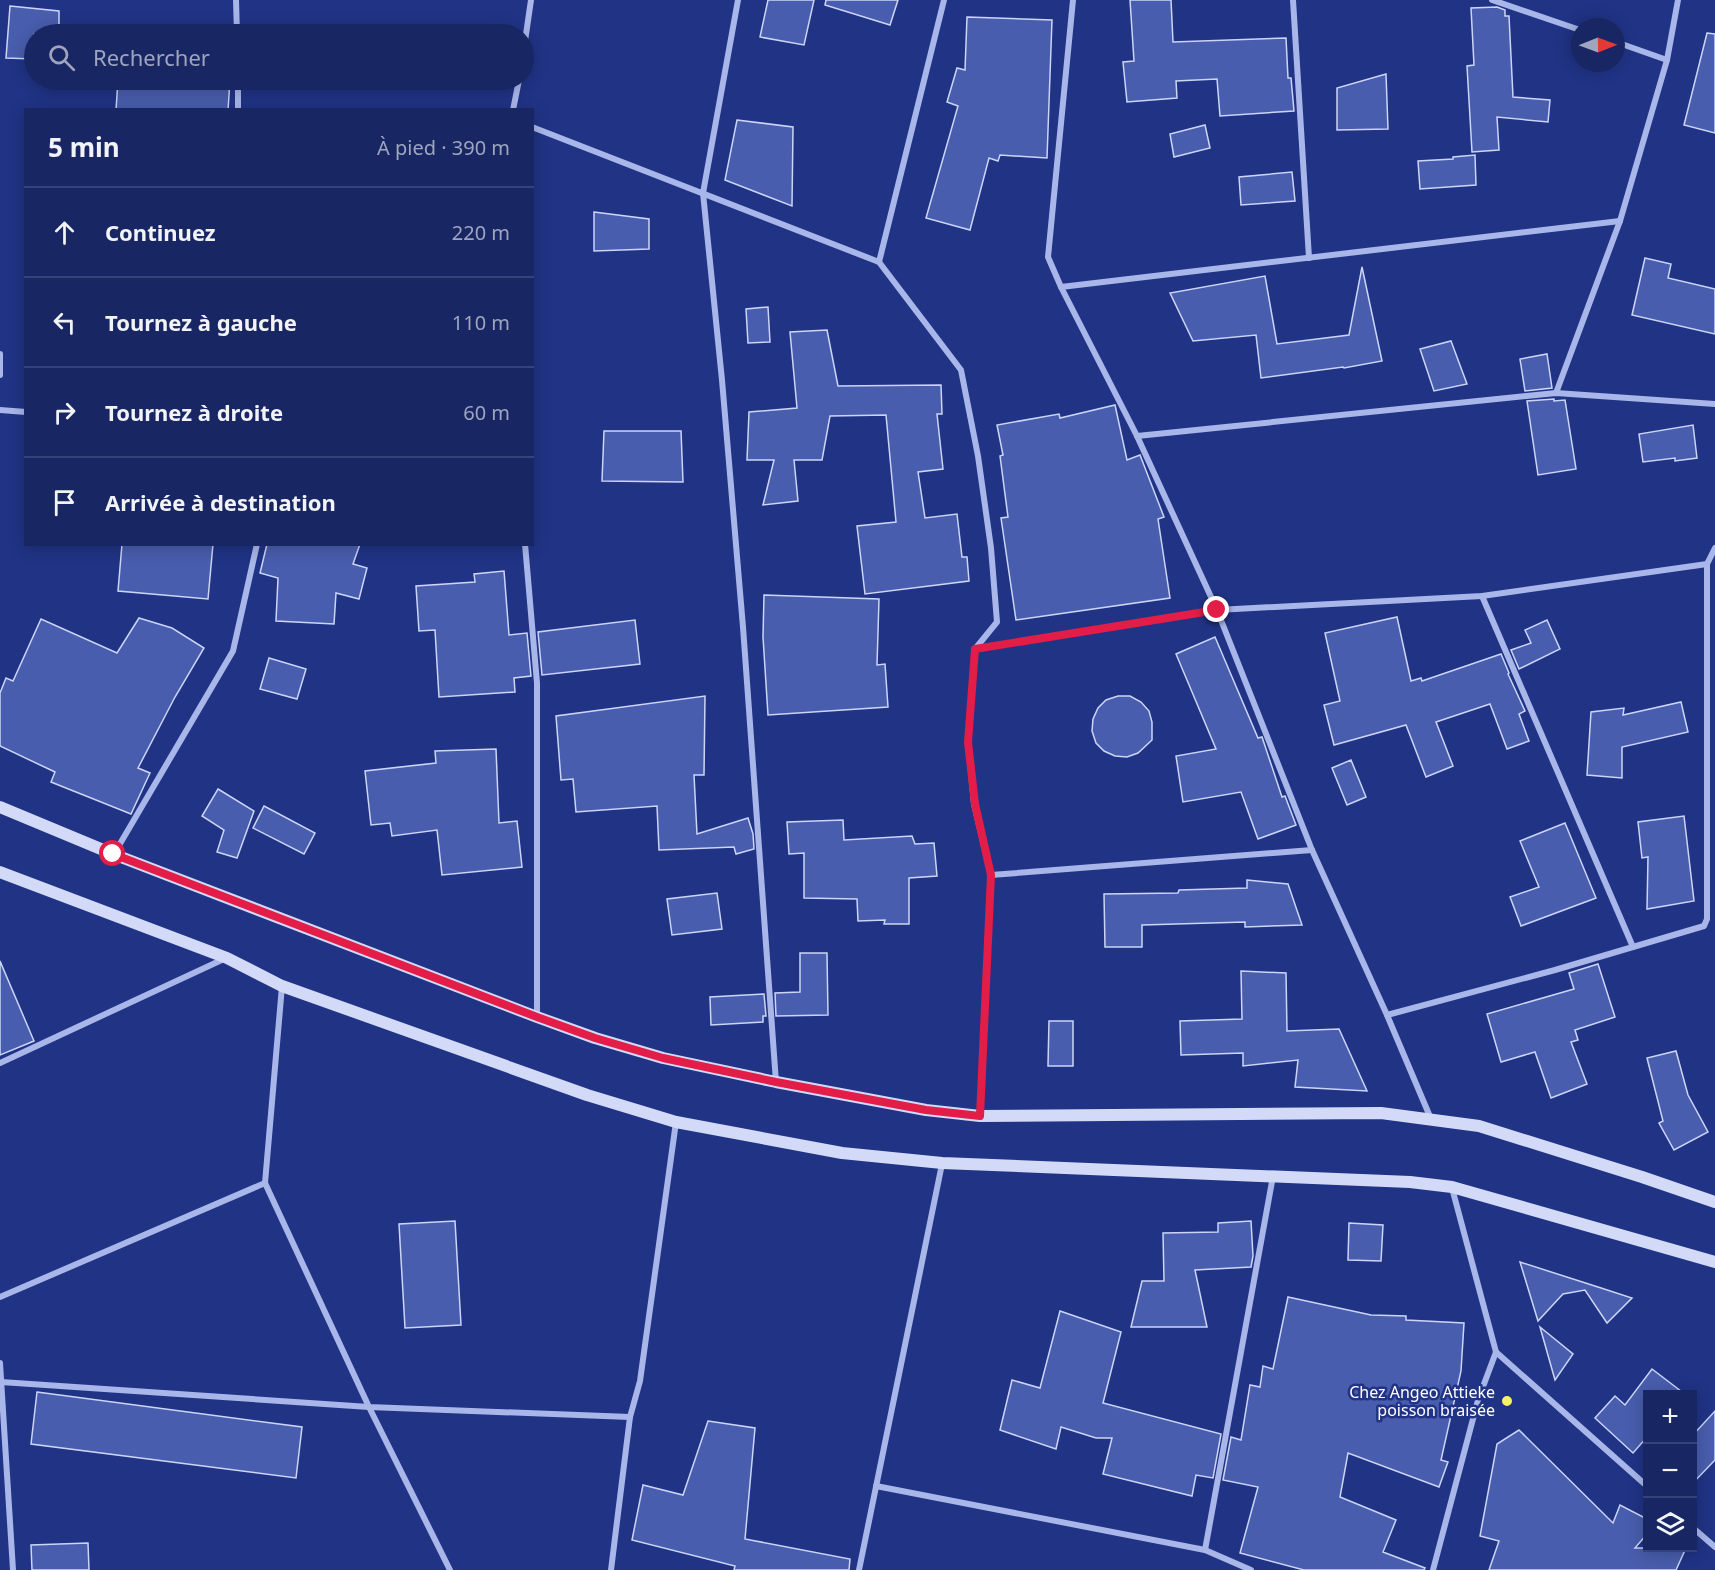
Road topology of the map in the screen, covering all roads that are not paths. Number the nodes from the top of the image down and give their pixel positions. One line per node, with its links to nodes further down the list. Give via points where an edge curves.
1 (236, 0): 9 (street)
2 (531, 0): 10 (street)
3 (738, 0): 19 (street)
4 (944, 0): 22 (street)
5 (1073, 0): 23 (street, via 1048,257)
6 (1293, 0): 21 (street)
7 (1492, 0): 11 (street)
8 (1678, 0): 13 (street)
9 (237, 24)
10 (528, 24)
11 (1571, 27)
12 (1625, 45): 13 (street)
13 (1666, 60): 20 (street)
14 (238, 90): 16 (street)
15 (517, 90): 17 (street)
16 (238, 108)
17 (513, 108)
18 (534, 128): 19 (street)
19 (703, 193): 22 (street); 49 (street, via 743,627)
20 (1620, 221): 21 (street); 26 (street)
21 (1309, 258): 23 (street)
22 (879, 262): 37 (street, via 961,370 978,456 997,622)
23 (1061, 287): 30 (street)
24 (0, 354): 25 (street)
25 (0, 375)
26 (1556, 393): 27 (street); 30 (street)
27 (1715, 404)
28 (0, 410): 29 (street)
29 (24, 412)
30 (1137, 436): 36 (street)
31 (257, 546): 40 (street, via 232,651)
32 (525, 546): 47 (street, via 537,683)
33 (1715, 548): 34 (street)
34 (1707, 564): 35 (street); 43 (street, via 1707,919 1704,926)
35 (1482, 596): 36 (street); 43 (street)
36 (1217, 610): 37 (street); 39 (street)
37 (975, 649): 42 (street, via 968,742 975,804)
38 (0, 807): 40 (street)
39 (1312, 850): 42 (street); 46 (street)
40 (113, 854): 47 (street)
41 (0, 872): 44 (street)
42 (991, 875): 50 (street)
43 (1633, 947): 46 (street)
44 (227, 958): 45 (street); 48 (street)
45 (282, 986): 52 (street, via 587,1095); 55 (street)
46 (1387, 1015): 51 (street)
47 (537, 1017): 49 (street, via 663,1058)
48 (0, 1063)
49 (776, 1082): 50 (street)
50 (980, 1116): 51 (street, via 1381,1113)
51 (1431, 1119): 57 (street, via 1479,1126)
52 (676, 1122): 53 (street, via 842,1153); 64 (street, via 640,1381)
53 (942, 1163): 54 (street); 66 (street)
54 (1273, 1176): 56 (street); 69 (street)
55 (265, 1183): 59 (street); 63 (street)
56 (1452, 1187): 58 (street); 60 (street)
57 (1715, 1202)
58 (1715, 1262)
59 (0, 1298)
60 (1496, 1352): 65 (street); 75 (street, via 1478,1400)
61 (0, 1363): 62 (street)
62 (1, 1382): 63 (street); 70 (street)
63 (369, 1407): 64 (street); 71 (street)
64 (630, 1417): 72 (street)
65 (1643, 1483)
66 (876, 1486): 69 (street); 73 (street)
67 (1697, 1531): 68 (street)
68 (1715, 1547)
69 (1205, 1550): 74 (street)
70 (13, 1570)
71 (450, 1570)
72 (611, 1570)
73 (860, 1570)
74 (1251, 1570)
75 (1433, 1570)

